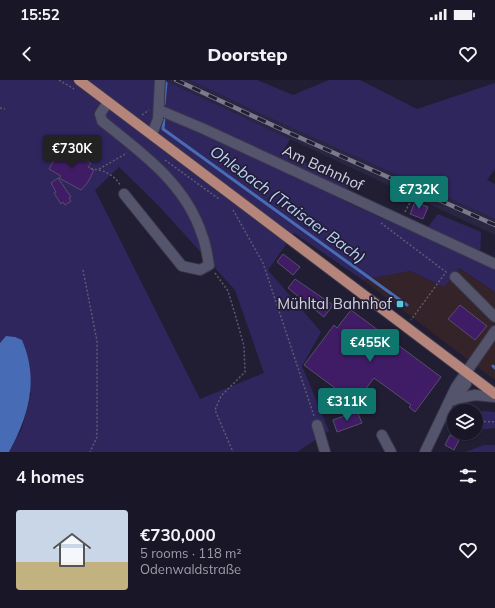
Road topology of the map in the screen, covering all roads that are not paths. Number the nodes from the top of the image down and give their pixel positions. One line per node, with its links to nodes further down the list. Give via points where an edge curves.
1 (79, 80): 3 (main road)
2 (160, 80): 4 (street)
3 (108, 102): 5 (main road); 6 (street, via 100,114 102,121 150,160 177,188 189,206 202,235 209,265 200,270 182,266)
4 (156, 109): 5 (street, via 156,127); 7 (street, Am Bahnhof)
5 (152, 134): 12 (main road)
6 (124, 194)
7 (495, 264)
8 (455, 277): 9 (street)
9 (495, 317)
10 (495, 331): 11 (street, via 488,340)
11 (491, 347): 12 (street)
12 (466, 372): 13 (main road); 14 (street, via 466,384); 15 (street)
13 (495, 396): 14 (street, via 475,395)
14 (455, 399): 15 (street)
15 (446, 409): 20 (street)
16 (317, 425): 18 (street)
17 (382, 435): 19 (street)
18 (325, 452)
19 (391, 452)
20 (425, 452)

